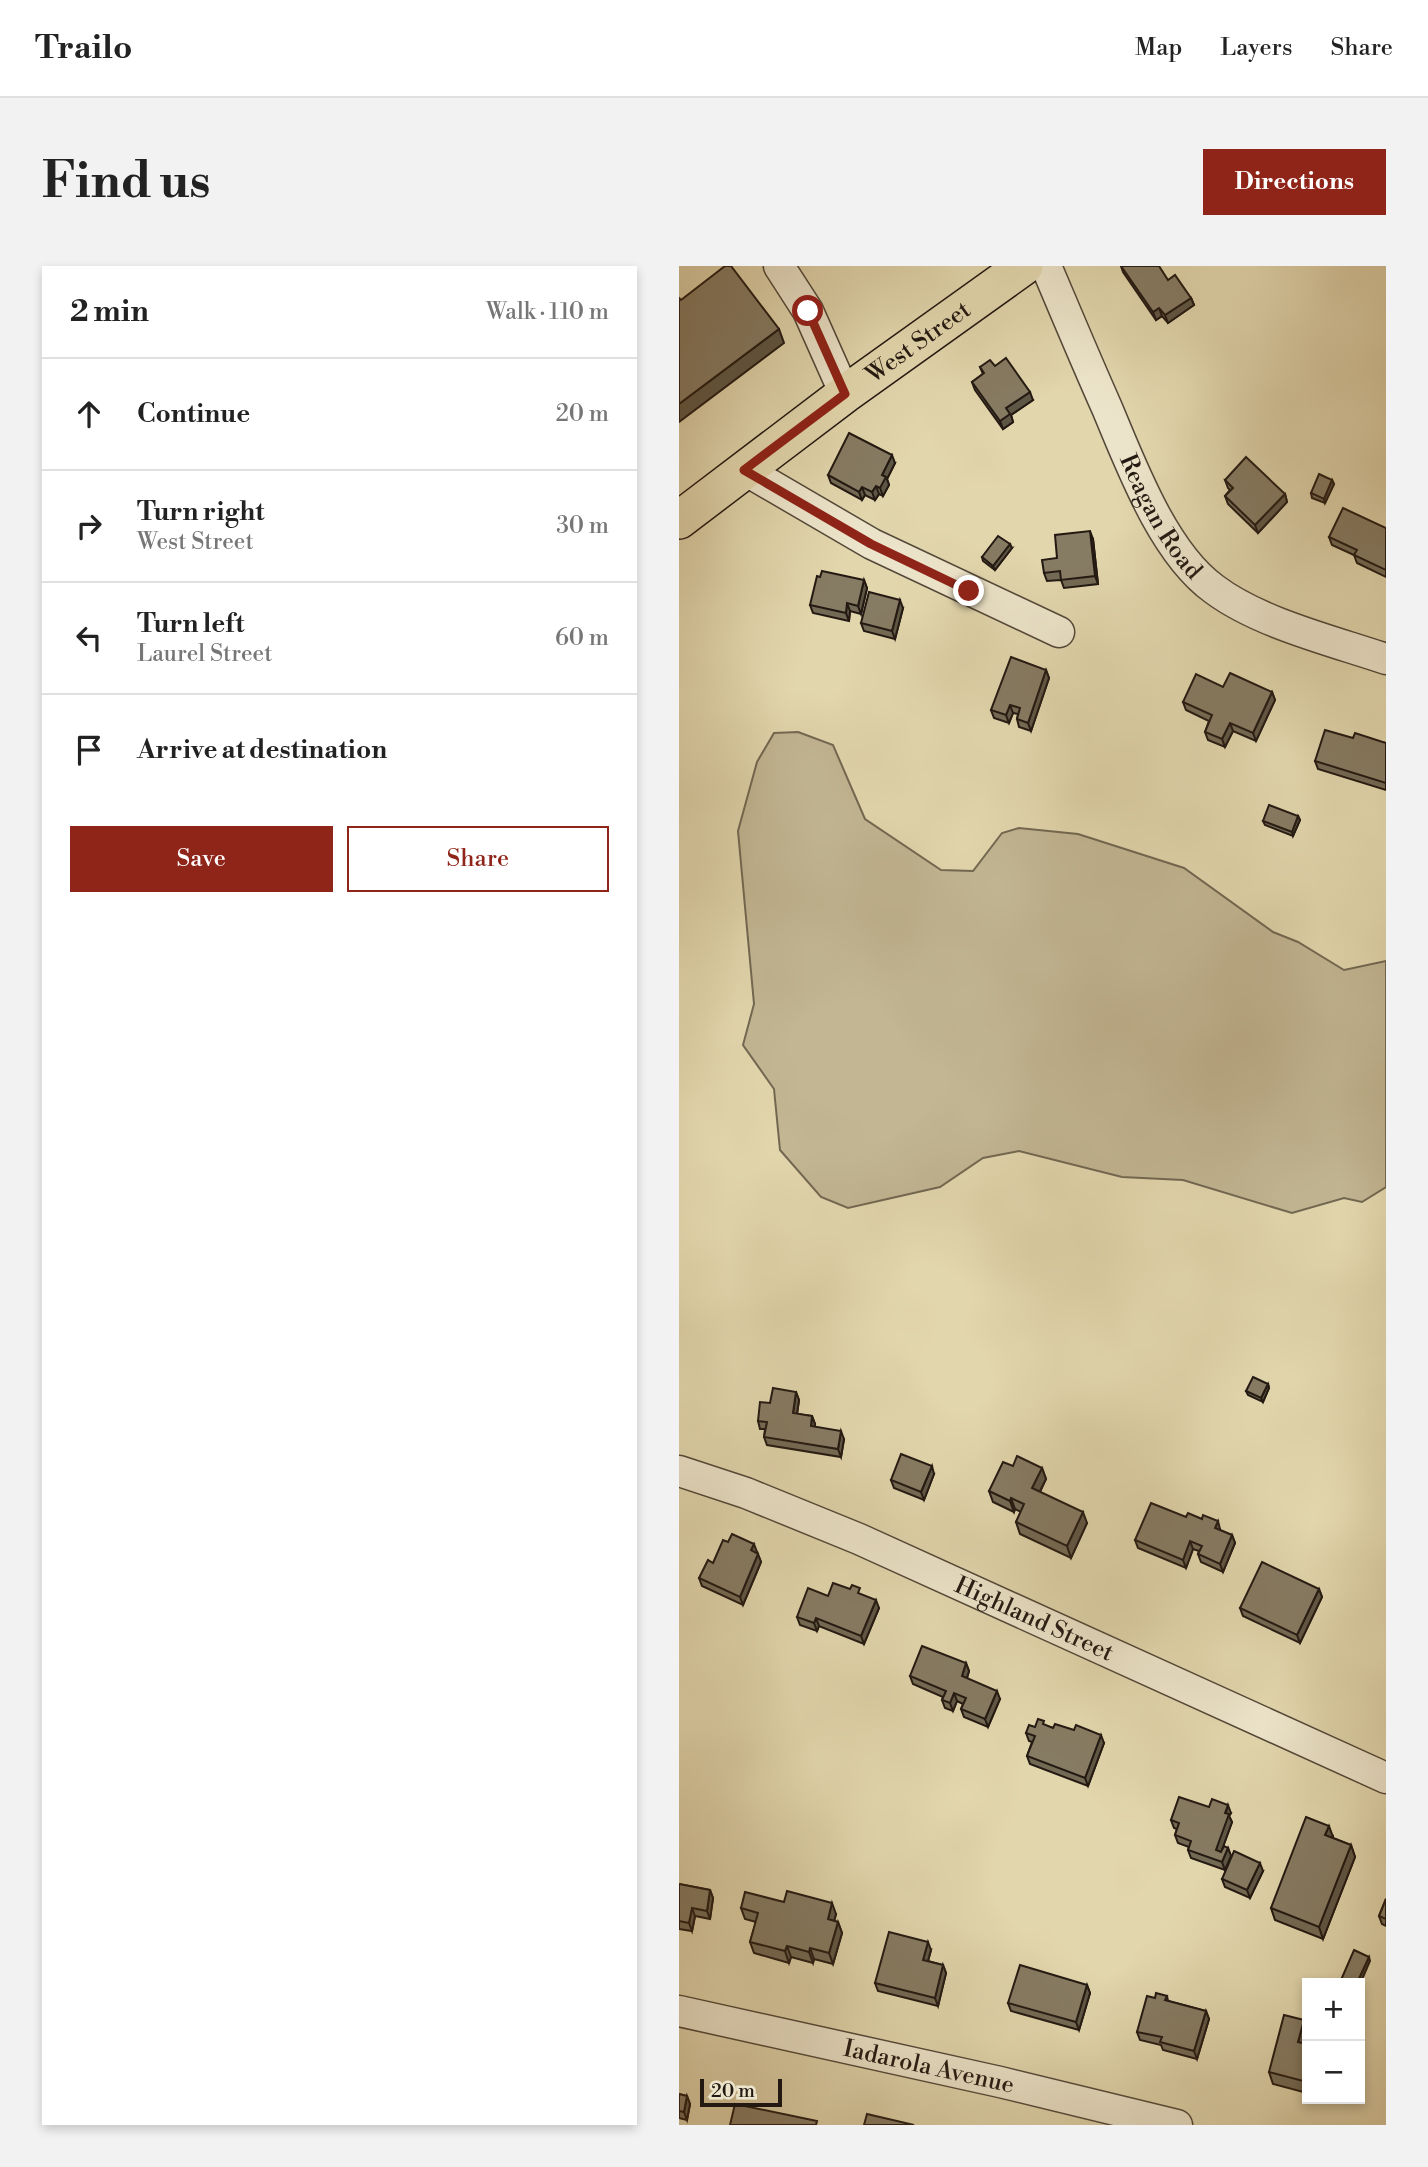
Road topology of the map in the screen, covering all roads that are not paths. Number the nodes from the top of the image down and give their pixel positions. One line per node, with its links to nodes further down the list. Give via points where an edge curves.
1 (779, 266): 4 (street, via 808,311)
2 (1024, 266): 4 (main road, West Street)
3 (1046, 266): 8 (street, Reagan Road, via 1139,483 1174,547 1191,568 1233,602)
4 (845, 394): 5 (main road, West Street)
5 (744, 470): 6 (main road, West Street); 7 (street, via 871,544)
6 (679, 520)
7 (1059, 632)
8 (1386, 659)
9 (679, 1471): 10 (street, Highland Street, via 859,1539)
10 (1386, 1778)
11 (679, 2011): 12 (street, Iadarola Avenue, via 1000,2081)
12 (1123, 2119): 13 (street, Iadarola Avenue)
13 (1177, 2125)

